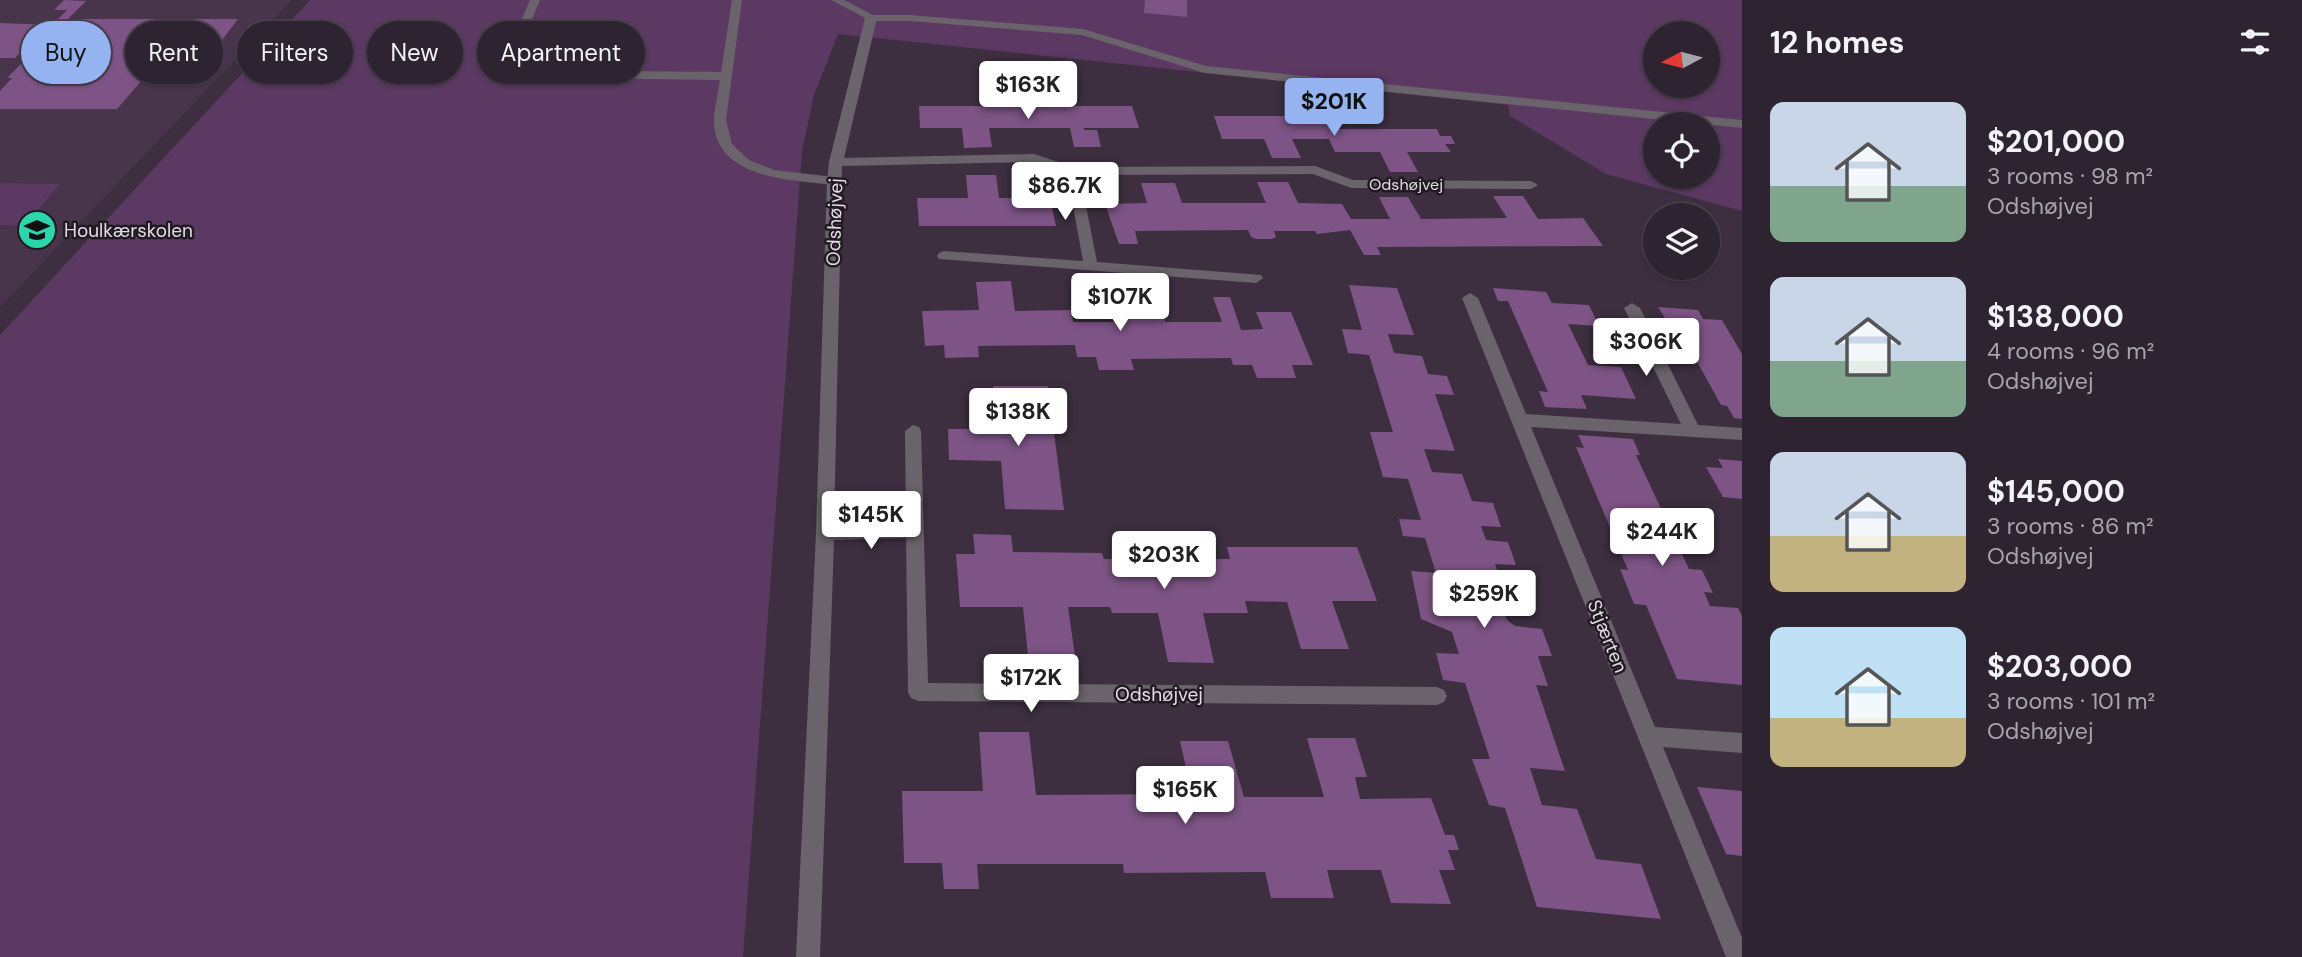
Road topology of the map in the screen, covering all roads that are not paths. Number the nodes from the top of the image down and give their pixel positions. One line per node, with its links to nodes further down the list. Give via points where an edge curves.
1 (535, 0): 5 (street, via 504,74)
2 (737, 0): 5 (street)
3 (836, 0): 4 (street)
4 (872, 18): 6 (street, via 1083,32 1205,69); 7 (street, Odshøjvej)
5 (726, 76): 9 (street, via 720,120 726,145 744,163 792,178)
6 (1742, 124)
7 (836, 162): 8 (street, Odshøjvej, via 1034,158); 9 (street, Odshøjvej)
8 (1073, 172): 10 (street, Odshøjvej, via 1315,170 1351,184); 12 (street)
9 (834, 181): 21 (street, Odshøjvej)
10 (1531, 185)
11 (944, 256): 12 (street)
12 (1091, 267): 13 (street)
13 (1256, 278)
14 (1470, 298): 16 (street, Stjærten)
15 (1632, 309): 17 (street)
16 (1520, 420): 17 (street); 23 (street, Stjærten)
17 (1693, 430): 19 (street)
18 (912, 432): 20 (street, Odshøjvej)
19 (1742, 434)
20 (915, 530): 21 (street); 22 (street, Odshøjvej, via 918,692)
21 (825, 533): 25 (street, Odshøjvej)
22 (1437, 696)
23 (1648, 736): 24 (street); 26 (street, Stjærten)
24 (1742, 743)
25 (808, 957)
26 (1738, 957)

